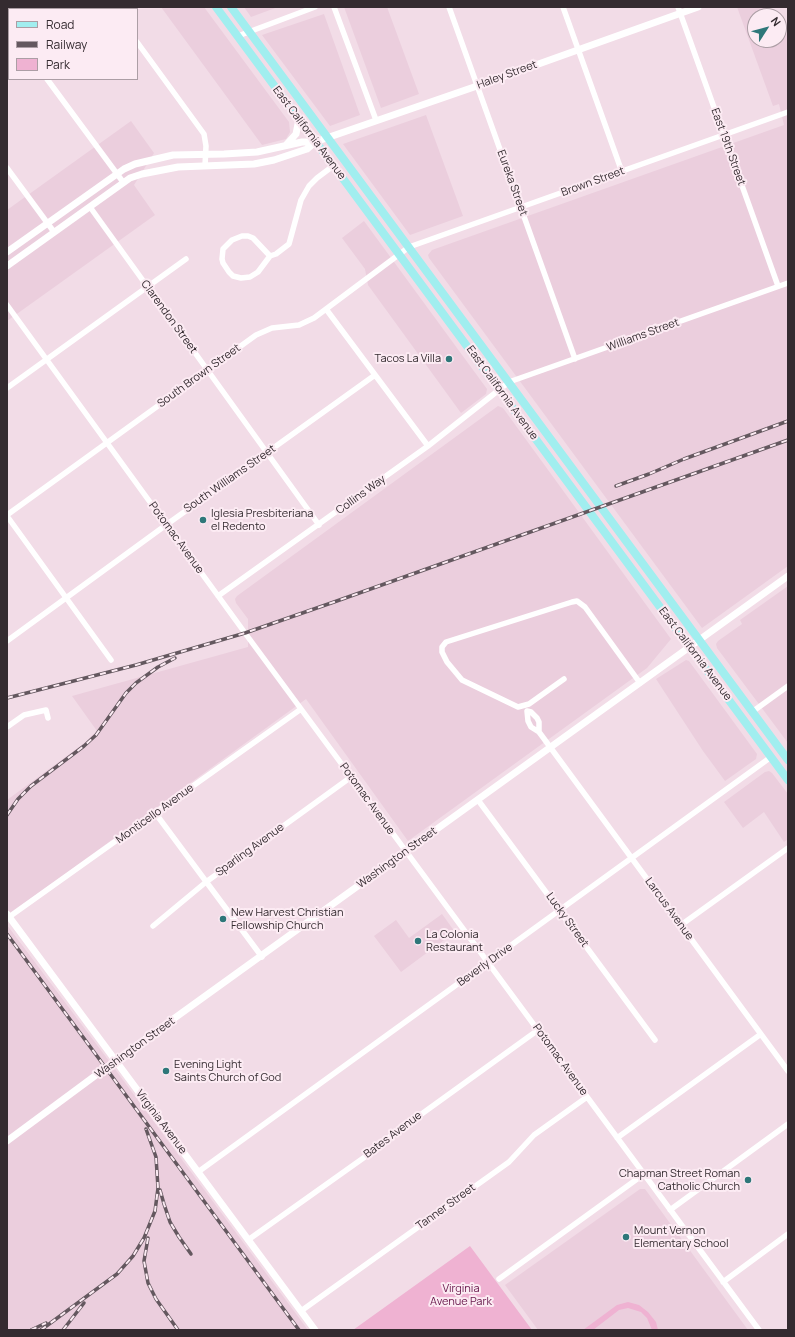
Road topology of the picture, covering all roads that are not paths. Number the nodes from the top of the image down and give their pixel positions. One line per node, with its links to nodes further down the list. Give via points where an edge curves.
1 (216, 7): 10 (main road, East California Avenue)
2 (231, 7): 9 (main road, East California Avenue)
3 (315, 7): 9 (street)
4 (334, 7): 17 (street)
5 (449, 7): 14 (street, Eureka Street)
6 (563, 7): 12 (street)
7 (698, 7): 8 (street, Haley Street)
8 (679, 10): 12 (street, Haley Street); 18 (street, East 19th Street)
9 (249, 31): 10 (street); 19 (main road, East California Avenue)
10 (238, 36): 16 (main road, East California Avenue)
11 (138, 43): 22 (street, via 204,134)
12 (579, 50): 14 (street, Haley Street); 26 (street)
13 (48, 80): 27 (street)
14 (477, 86): 17 (street, Haley Street); 30 (street, Eureka Street)
15 (788, 112): 18 (street, Brown Street)
16 (299, 119): 20 (main road, East California Avenue); 21 (street, via 296,134)
17 (376, 120): 19 (street, Haley Street)
18 (724, 135): 26 (street, Brown Street); 40 (street, East 19th Street)
19 (328, 138): 20 (street, Haley Street); 33 (main road, East California Avenue)
20 (315, 142): 21 (street); 23 (street, via 307,149 274,160 254,164); 24 (main road, East California Avenue)
21 (285, 146): 22 (street, via 257,152)
22 (206, 154): 23 (street); 27 (street, via 160,157 135,164)
23 (206, 166): 28 (street, via 161,170)
24 (334, 166): 35 (main road, East California Avenue); 36 (street, via 308,186 301,200 289,244)
25 (7, 168): 31 (street)
26 (622, 172): 30 (street, Brown Street)
27 (117, 174): 28 (street); 31 (street)
28 (123, 182): 29 (street)
29 (90, 206): 32 (street); 41 (street, Clarendon Street)
30 (521, 208): 33 (street, Brown Street); 44 (street, Eureka Street)
31 (48, 224): 32 (street); 34 (street)
32 (54, 232): 38 (street)
33 (409, 247): 35 (street, Brown Street); 48 (main road, East California Avenue)
34 (7, 252)
35 (399, 254): 43 (street, South Brown Street); 50 (main road, East California Avenue)
36 (270, 256): 36 (street, via 248,236 232,240 222,253 223,263 229,272 241,278 250,277 258,272)
37 (186, 259): 41 (street)
38 (7, 266)
39 (788, 283): 40 (street, Williams Street)
40 (778, 286): 44 (street, Williams Street)
41 (147, 287): 45 (street); 46 (street, Clarendon Street)
42 (7, 305): 45 (street, Potomac Avenue)
43 (326, 309): 46 (street, South Brown Street, via 299,325 272,328 256,335); 47 (street)
44 (575, 359): 48 (street, Williams Street)
45 (47, 360): 49 (street); 51 (street, Potomac Avenue)
46 (207, 370): 51 (street, South Brown Street); 53 (street, Clarendon Street)
47 (375, 375): 52 (street); 53 (street, South Williams Street)
48 (509, 382): 50 (street, Williams Street); 60 (main road, East California Avenue)
49 (7, 388)
50 (500, 390): 52 (street, Collins Way); 62 (main road, East California Avenue)
51 (107, 443): 54 (street, South Brown Street); 55 (street, Potomac Avenue)
52 (428, 446): 56 (street, Collins Way)
53 (267, 453): 55 (street, South Williams Street); 56 (street, Clarendon Street)
54 (7, 516): 59 (street)
55 (166, 525): 58 (street, Potomac Avenue); 59 (street, South Williams Street)
56 (319, 525): 58 (street, Collins Way)
57 (788, 576): 60 (street, Washington Street)
58 (218, 596): 68 (street, Potomac Avenue)
59 (66, 598): 61 (street, South Williams Street); 63 (street)
60 (699, 640): 62 (street, Washington Street); 69 (main road, East California Avenue)
61 (7, 642)
62 (690, 647): 65 (street, Washington Street); 74 (main road, East California Avenue)
63 (111, 660)
64 (564, 679): 67 (street)
65 (640, 683): 67 (street, via 585,607 577,601 443,644 444,656 462,680); 73 (street, Washington Street)
66 (788, 686): 69 (street)
67 (526, 708): 72 (street, via 536,718); 72 (street, via 531,727)
68 (301, 709): 76 (street, Potomac Avenue); 79 (street, Monticello Avenue)
69 (752, 712): 75 (main road, East California Avenue)
70 (48, 718): 71 (street, via 46,710 24,715)
71 (7, 727)
72 (539, 732): 73 (street, Larcus Avenue)
73 (550, 748): 78 (street, Washington Street); 82 (street, Larcus Avenue)
74 (771, 757): 77 (main road, East California Avenue); 82 (street, Beverly Drive)
75 (788, 760)
76 (351, 777): 81 (street, Potomac Avenue); 83 (street, Sparling Avenue)
77 (788, 780)
78 (478, 800): 81 (street, Washington Street); 84 (street, Lucky Street)
79 (156, 814): 83 (street); 85 (street, Monticello Avenue)
80 (788, 848): 86 (street)
81 (406, 852): 88 (street, Washington Street); 89 (street, Potomac Avenue)
82 (632, 858): 84 (street, Beverly Drive); 86 (street, Larcus Avenue)
83 (206, 882): 87 (street, Sparling Avenue); 88 (street)
84 (560, 910): 89 (street, Beverly Drive); 92 (street, Lucky Street)
85 (8, 916): 93 (street, Virginia Avenue)
86 (681, 925): 91 (street, Larcus Avenue)
87 (153, 926)
88 (262, 957): 93 (street, Washington Street)
89 (488, 962): 90 (street, Potomac Avenue); 99 (street, Beverly Drive)
90 (538, 1030): 95 (street, Potomac Avenue); 103 (street, Bates Avenue)
91 (761, 1034): 94 (street, Larcus Avenue); 97 (street)
92 (655, 1040)
93 (115, 1061): 98 (street, Washington Street); 99 (street, Virginia Avenue)
94 (788, 1071)
95 (587, 1097): 97 (street, Potomac Avenue); 106 (street, Tanner Street, via 534,1135 509,1162)
96 (788, 1124): 101 (street)
97 (617, 1138): 100 (street, Potomac Avenue)
98 (7, 1141)
99 (198, 1172): 103 (street, Virginia Avenue)
100 (644, 1174): 101 (street, Potomac Avenue); 104 (street)
101 (670, 1210): 105 (street, Potomac Avenue)
102 (788, 1234): 105 (street)
103 (248, 1240): 106 (street, Virginia Avenue)
104 (499, 1279)
105 (723, 1282): 108 (street, Potomac Avenue)
106 (301, 1311): 107 (street, Virginia Avenue)
107 (314, 1330)
108 (759, 1330)

